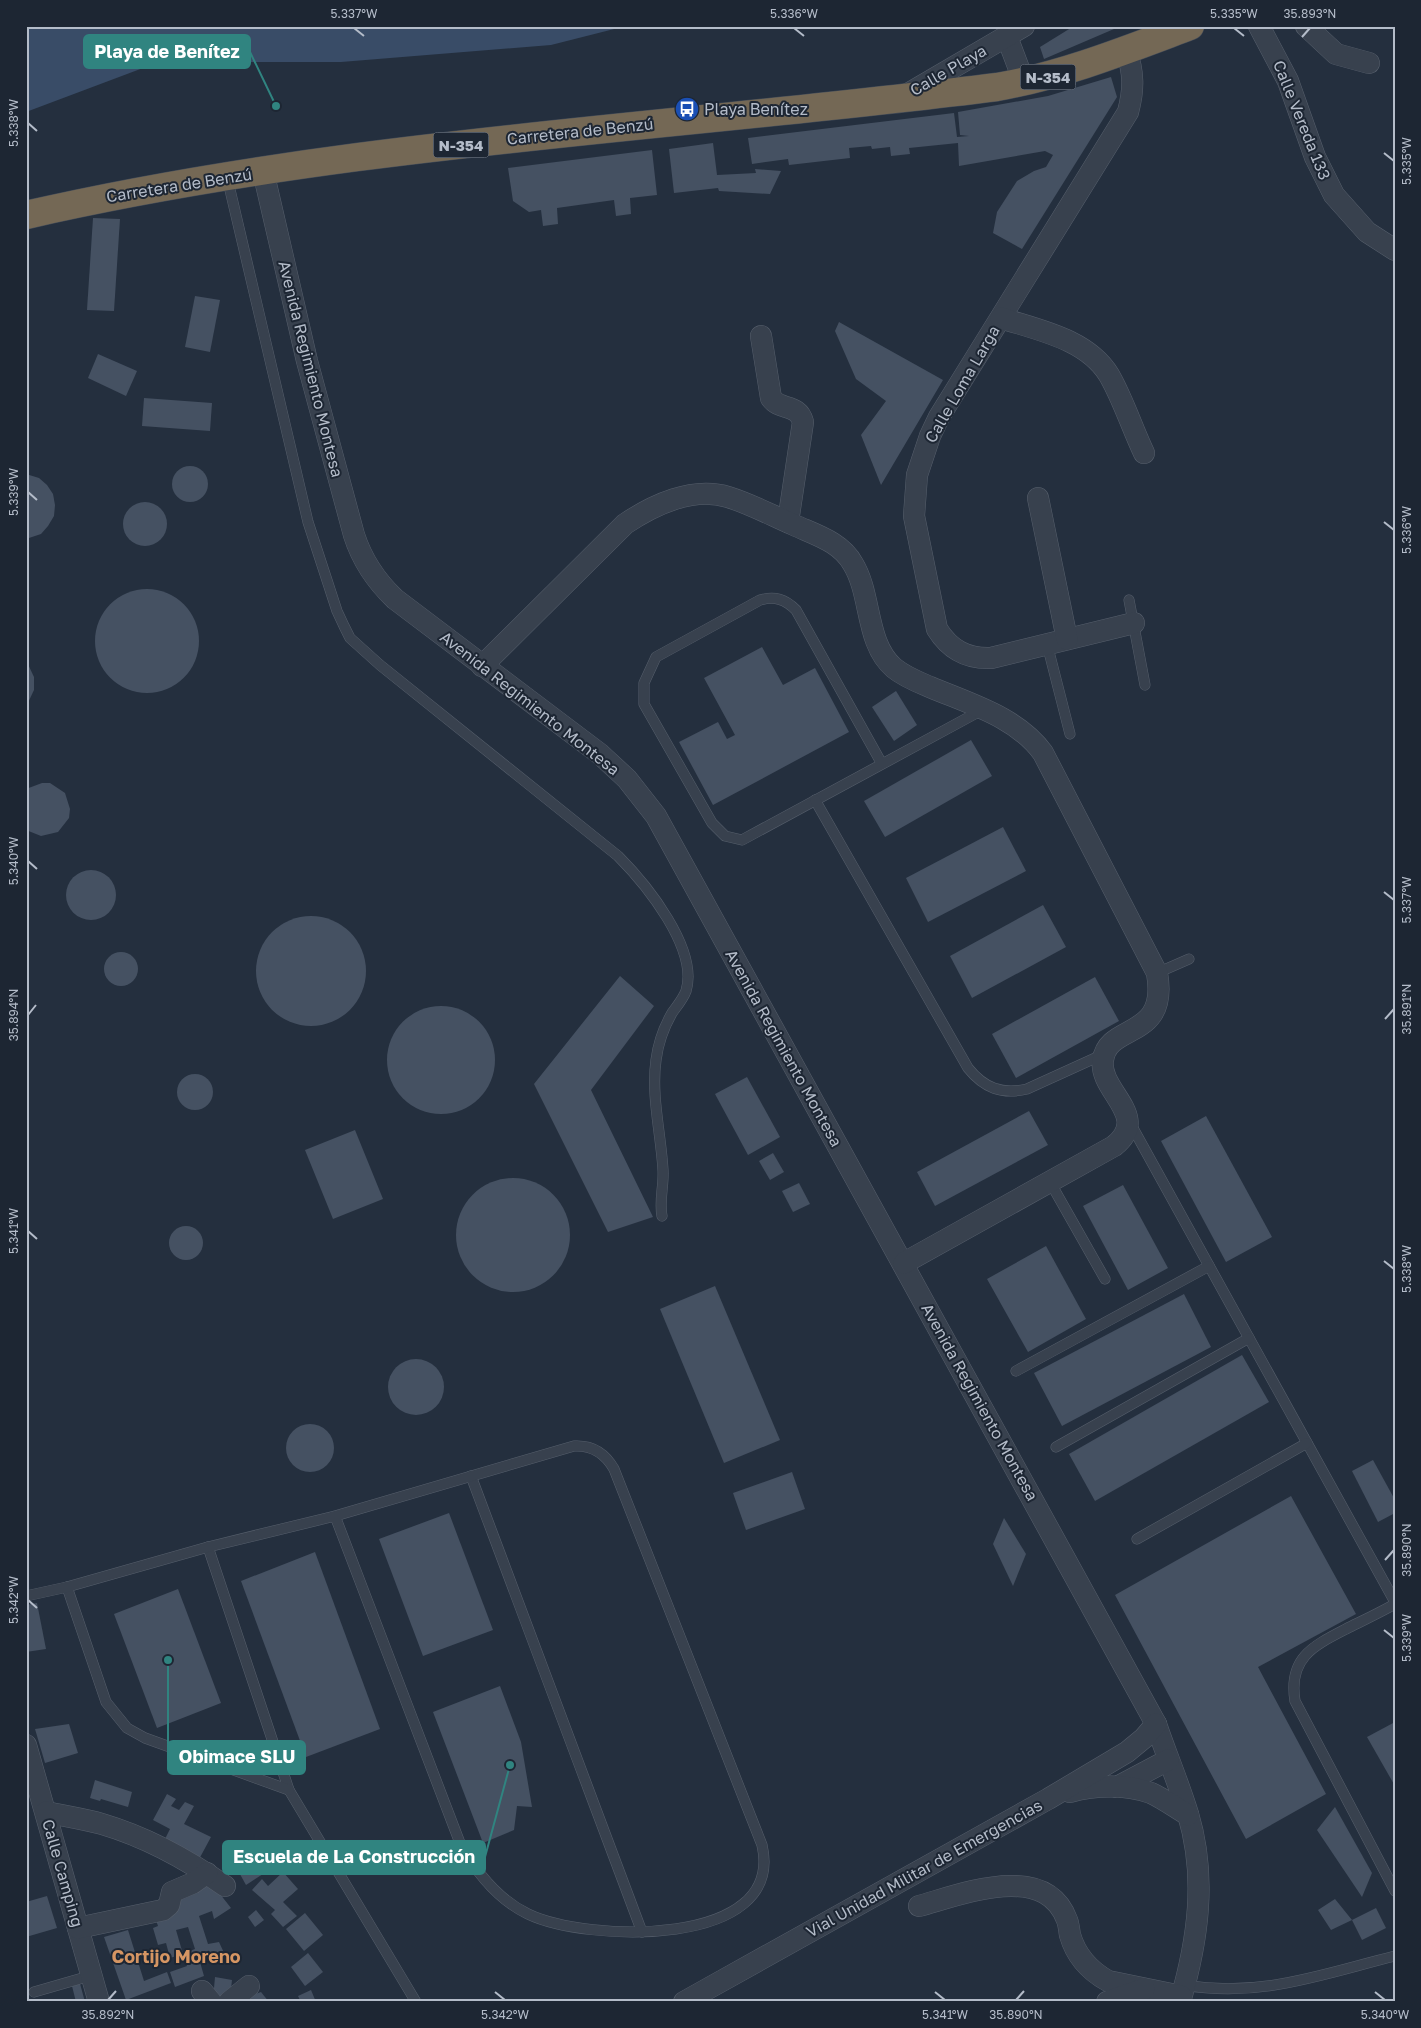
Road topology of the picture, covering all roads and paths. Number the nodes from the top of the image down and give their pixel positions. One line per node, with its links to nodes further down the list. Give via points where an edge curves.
1 (1190, 26): 5 (highway, N-354)
2 (1259, 26): 12 (street, Calle Vereda 133, via 1288,81 1315,156 1334,195 1367,232)
3 (1306, 26): 6 (street, via 1336,54)
4 (1015, 31): 7 (street, Calle Playa); 8 (street, Calle Playa)
5 (1126, 50): 7 (highway, N-354, via 1081,67); 13 (street, Calle Loma Larga, via 1133,84 1128,112)
6 (1369, 63)
7 (1024, 82): 8 (highway, N-354)
8 (900, 98): 9 (highway, Carretera de Benzú / N-354, via 583,130)
9 (263, 171): 10 (highway, Carretera de Benzú / N-354); 21 (street, Avenida Regimiento Montesa, via 307,361 358,548 372,573 395,599)
10 (227, 176): 11 (highway, Carretera de Benzú / N-354, via 124,193); 32 (lane, via 308,522 337,611 350,638 618,856 652,894 682,946 688,979 686,991 659,1044 654,1079 663,1172)
11 (26, 215)
12 (1395, 250)
13 (1001, 318): 15 (street, via 1066,340 1098,363 1108,374); 20 (street, Calle Loma Larga, via 930,436 917,475 914,516 934,618 940,634 951,647 970,657 986,658)
14 (761, 336): 17 (street, via 771,398 777,404 799,412 802,422)
15 (1144, 453)
16 (1038, 498): 20 (street)
17 (788, 522): 21 (street, via 727,496 688,496 654,506 625,524); 23 (street, via 835,544 852,561 859,574 884,658 907,677)
18 (1130, 600): 19 (lane)
19 (1134, 623): 20 (street, Calle Loma Larga); 22 (lane)
20 (1057, 641): 24 (lane)
21 (482, 666): 33 (street, Avenida Regimiento Montesa, via 600,754 627,779 656,816)
22 (1146, 685)
23 (982, 710): 25 (lane); 28 (street, via 1019,728 1043,753)
24 (1070, 734)
25 (882, 764): 26 (lane); 26 (lane, via 796,610 784,600 760,600 656,657 644,683 644,704 718,831 742,840)
26 (815, 800): 29 (lane, via 976,1078 996,1090 1017,1091)
27 (1189, 959): 28 (lane)
28 (1157, 973): 29 (street, via 1160,998 1151,1017 1110,1045)
29 (1104, 1054): 30 (street, via 1102,1068 1105,1077)
30 (1127, 1118): 31 (street, via 1126,1132 1121,1140); 34 (lane)
31 (1050, 1182): 33 (street); 35 (lane)
32 (662, 1216)
33 (904, 1263): 47 (street, Avenida Regimiento Montesa)
34 (1209, 1266): 36 (lane); 37 (lane)
35 (1105, 1279)
36 (1249, 1338): 38 (lane); 39 (lane)
37 (1016, 1371)
38 (1307, 1443): 42 (lane); 46 (lane)
39 (1056, 1447)
40 (471, 1476): 41 (lane); 60 (lane); 60 (lane, via 581,1445 596,1450 610,1461 762,1845 763,1877 745,1904 710,1920)
41 (335, 1516): 43 (lane); 60 (lane, via 460,1843 474,1867 494,1890 528,1914 601,1932)
42 (1137, 1538)
43 (208, 1547): 44 (lane); 51 (lane)
44 (67, 1587): 45 (lane); 51 (lane, via 106,1702 127,1728 145,1738)
45 (26, 1596)
46 (1395, 1603): 57 (lane, via 1314,1646 1299,1664 1293,1683 1295,1701)
47 (1156, 1724): 49 (street, Avenida Regimiento Montesa); 52 (street, Vial Unidad Militar de Emergencias, via 1127,1752)
48 (26, 1745): 53 (street, Calle Camping)
49 (1168, 1760): 50 (street); 54 (street, Avenida Regimiento Montesa)
50 (1117, 1787): 52 (street, via 1085,1788); 54 (street, via 1150,1793)
51 (289, 1790): 69 (lane)
52 (1048, 1799): 70 (street, Vial Unidad Militar de Emergencias)
53 (46, 1812): 55 (street, via 110,1827 164,1849); 59 (street, Calle Camping)
54 (1188, 1815): 66 (street, Avenida Regimiento Montesa, via 1196,1853 1199,1902 1193,1952)
55 (206, 1873): 56 (street); 59 (street, via 193,1884 172,1892 169,1905 163,1910)
56 (225, 1886)
57 (1395, 1891)
58 (919, 1906): 64 (street, via 984,1889 1015,1886 1036,1889 1060,1907 1073,1944 1092,1970 1108,1981)
59 (78, 1928): 62 (street, Calle Camping)
60 (642, 1932)
61 (1395, 1956): 66 (lane, via 1266,1988)
62 (93, 1975): 65 (lane); 67 (street, Calle Camping)
63 (249, 1986): 68 (street)
64 (1144, 1989): 66 (street); 71 (street)
65 (34, 1992)
66 (1182, 1994)
67 (99, 2002)
68 (229, 2002)
69 (416, 2002)
70 (684, 2002)
71 (1107, 2002)

